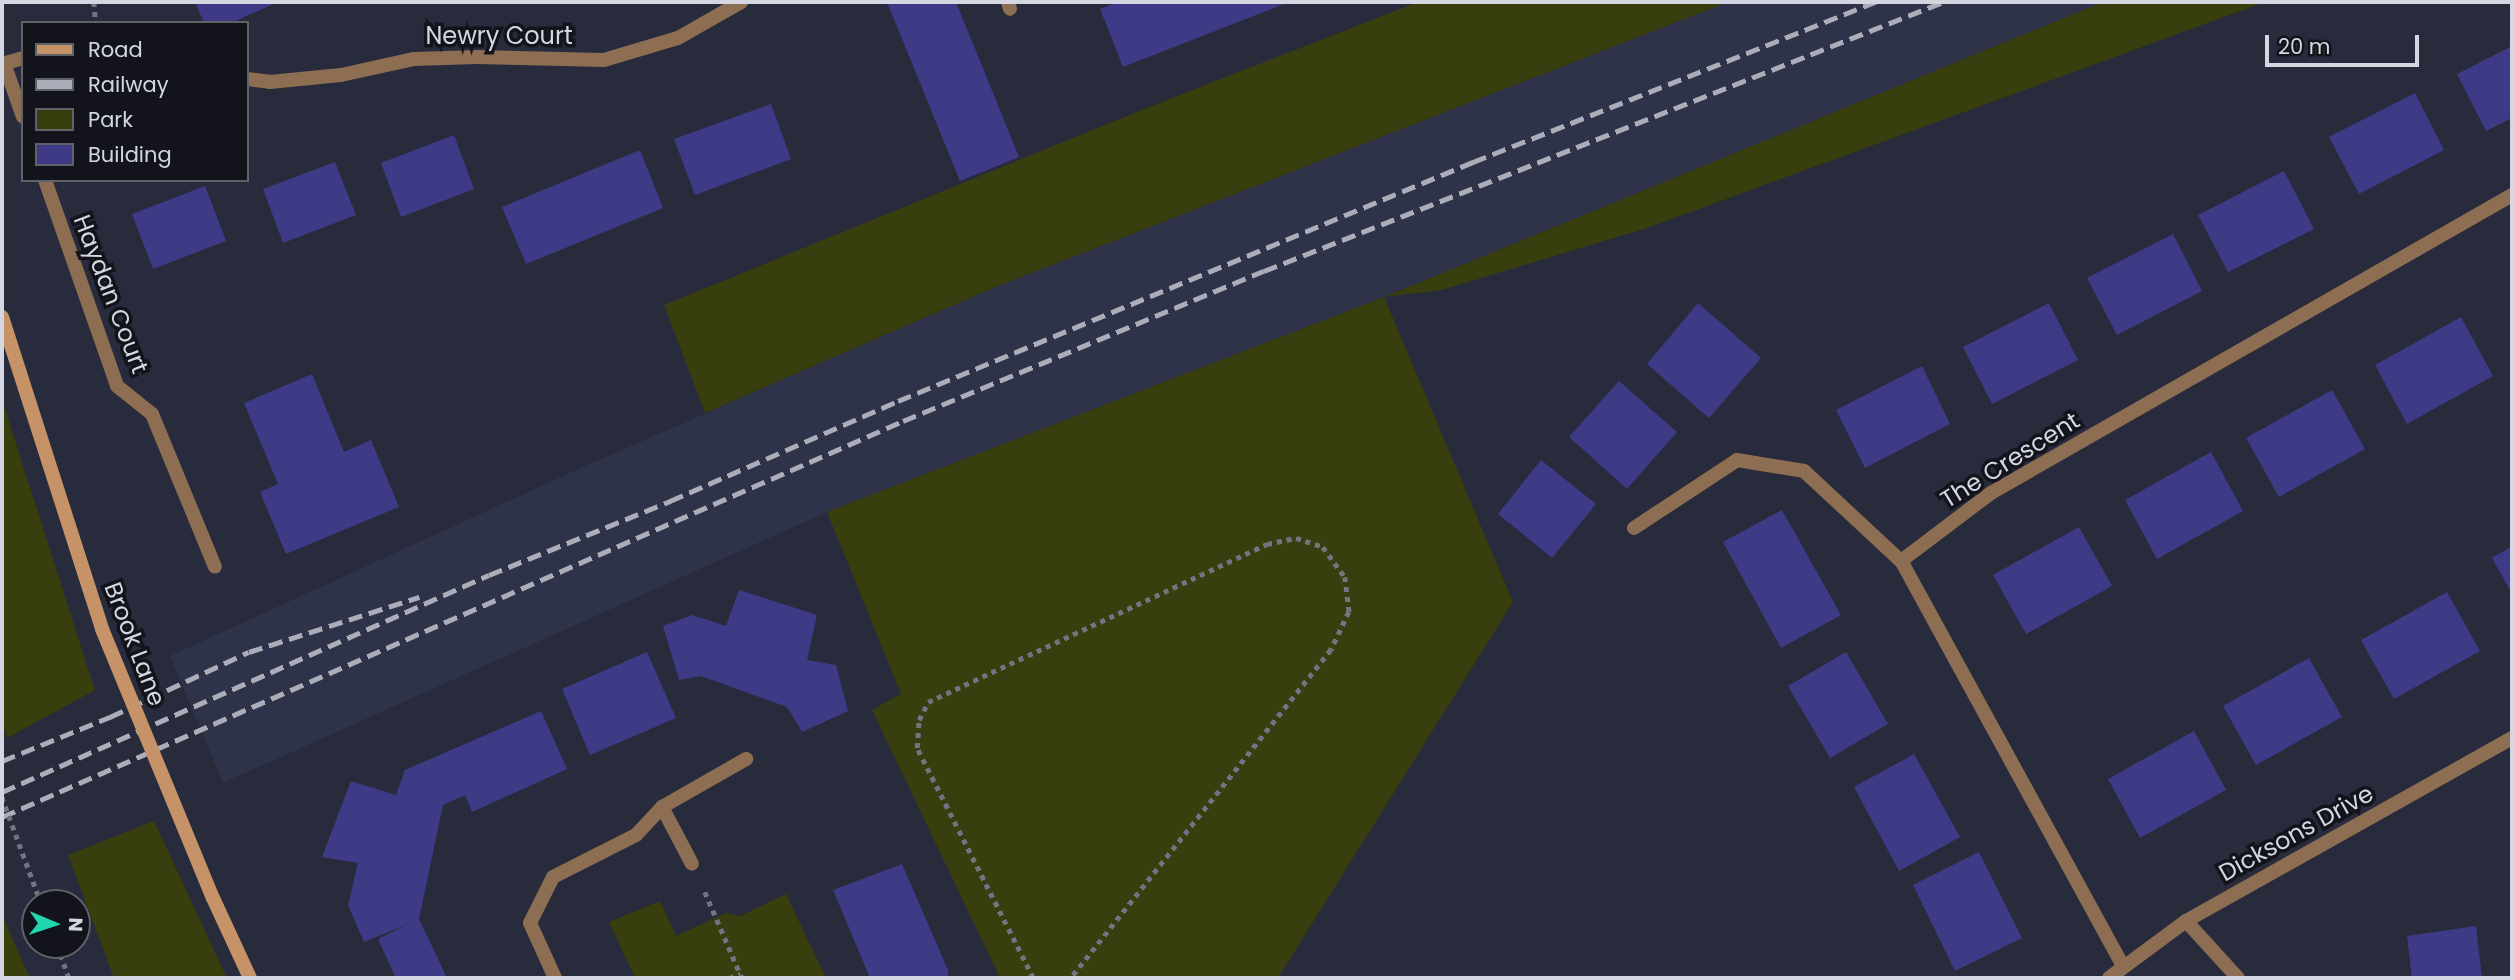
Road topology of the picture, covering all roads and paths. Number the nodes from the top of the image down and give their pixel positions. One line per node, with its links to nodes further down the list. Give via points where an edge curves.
1 (94, 2): 3 (path)
2 (741, 2): 6 (street, Newry Court, via 678,38 604,60 414,59 341,75 270,82)
3 (96, 21)
4 (21, 58): 5 (street)
5 (3, 63): 7 (street)
6 (248, 79)
7 (21, 112)
8 (46, 182): 13 (street, Haydan Court, via 117,386 152,414)
9 (2512, 195): 12 (street, The Crescent, via 1991,493)
10 (2, 317): 25 (street, Brook Lane, bridge, via 102,629 212,898)
11 (1634, 528): 12 (street, via 1737,460 1804,471)
12 (1901, 561): 22 (street)
13 (215, 567)
14 (2512, 738): 20 (street, Dicksons Drive)
15 (747, 759): 17 (street)
16 (2, 797): 19 (path, bridge)
17 (662, 807): 18 (street); 26 (street, via 636,835 552,877 530,923)
18 (692, 863): 23 (path)
19 (36, 889)
20 (2186, 921): 22 (street, Dicksons Drive); 31 (street)
21 (62, 959): 24 (path)
22 (2123, 966): 30 (street, Dicksons Drive)
23 (741, 976): 27 (path)
24 (69, 978)
25 (250, 978)
26 (555, 978)
27 (729, 978)
28 (1033, 978): 29 (path, via 917,748 919,720 928,702 1267,544 1296,538 1322,547 1345,577 1349,612 1331,650)
29 (1071, 978)
30 (2109, 978)
31 (2238, 978)

